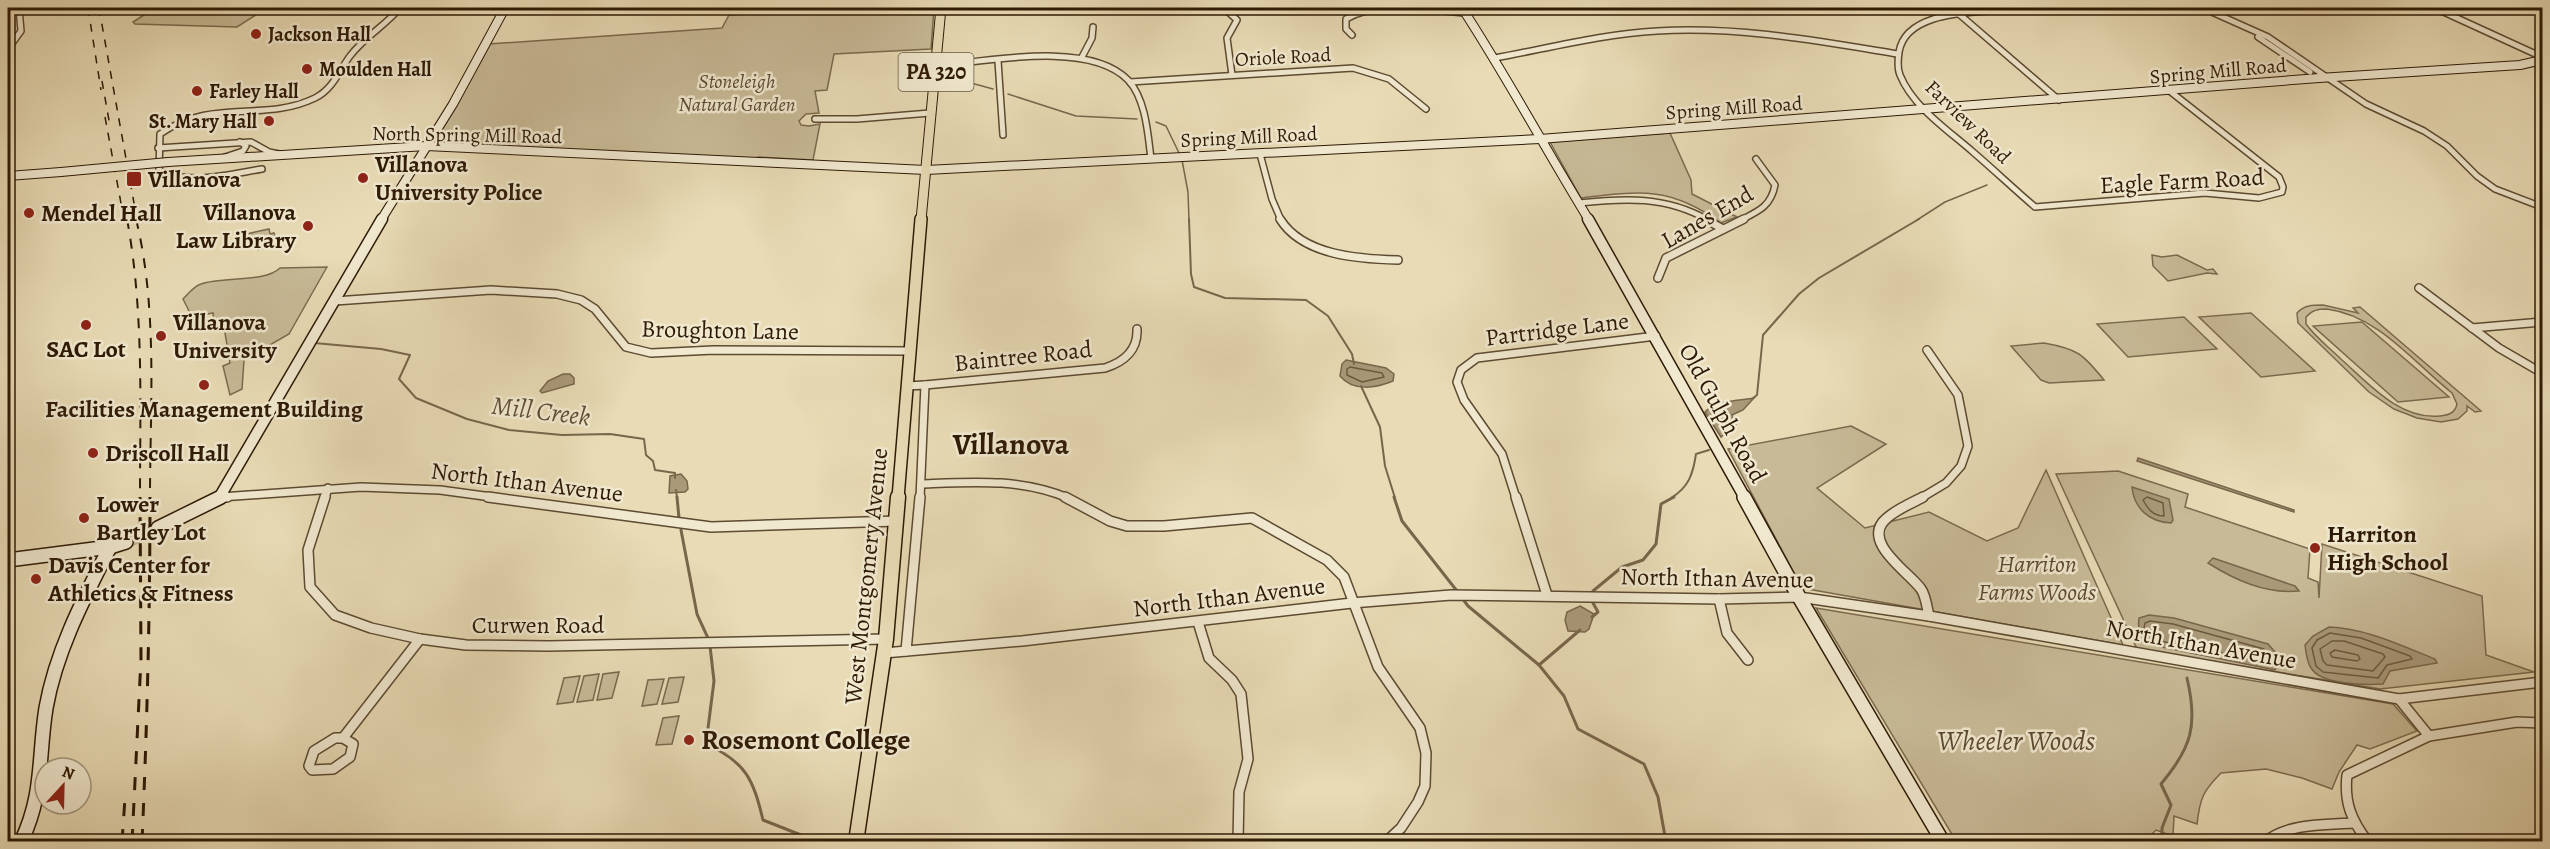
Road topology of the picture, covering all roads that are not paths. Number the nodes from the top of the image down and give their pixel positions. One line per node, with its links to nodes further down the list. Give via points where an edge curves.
1 (19, 8): 15 (street, via 21,31)
2 (400, 8): 38 (street, via 385,26 352,52 324,93 286,107 199,114 166,128 159,134)
3 (505, 8): 37 (main road)
4 (941, 8): 22 (main road, West Montgomery Avenue / PA 320)
5 (1224, 8): 25 (street, via 1237,20 1227,38)
6 (1952, 8): 12 (street)
7 (2197, 8): 19 (street)
8 (2203, 8): 19 (street, via 2268,36)
9 (2435, 8): 20 (street)
10 (1991, 9): 12 (street, via 1988,16)
11 (1464, 10): 14 (street, via 1362,11 1346,19 1346,29); 18 (main road, Old Gulph Road)
12 (1962, 16): 16 (street, via 1918,26 1906,36); 29 (street)
13 (1093, 27): 17 (street)
14 (1352, 35)
15 (8, 49)
16 (1898, 54): 18 (street, via 1760,33 1695,30 1655,31); 31 (street, Farview Road, via 1899,72)
17 (1082, 57): 21 (street); 27 (street, via 1102,63)
18 (1495, 58): 35 (main road, Old Gulph Road)
19 (2296, 59): 23 (street); 24 (street)
20 (2542, 59): 26 (main road, Spring Mill Road, via 2520,65)
21 (998, 61): 22 (street); 34 (street)
22 (937, 66): 32 (main road, West Montgomery Avenue / PA 320)
23 (2310, 66): 24 (street); 26 (street)
24 (2303, 67): 26 (street)
25 (1232, 75): 27 (street, Oriole Road); 30 (street, Oriole Road, via 1353,68 1389,79)
26 (2323, 78): 28 (main road, Spring Mill Road); 50 (street, via 2366,104 2424,131 2495,189)
27 (1130, 82): 43 (street, via 1147,126)
28 (2171, 92): 29 (main road, Spring Mill Road); 51 (street, Eagle Farm Road, via 2279,177 2282,192 2259,198 2205,193)
29 (2059, 100): 31 (main road, Spring Mill Road)
30 (1426, 109)
31 (1927, 111): 35 (main road, Spring Mill Road); 51 (street, Farview Road)
32 (930, 113): 33 (street); 46 (main road, West Montgomery Avenue / PA 320)
33 (815, 119)
34 (1003, 135)
35 (1540, 139): 40 (main road, Spring Mill Road); 49 (main road, Old Gulph Road)
36 (240, 142): 38 (street); 39 (street); 42 (street, via 246,146 243,151)
37 (426, 146): 39 (main road, North Spring Mill Road); 46 (main road, North Spring Mill Road); 56 (main road)
38 (158, 148): 47 (street, via 159,170 167,176)
39 (285, 154): 41 (main road, North Spring Mill Road)
40 (1260, 154): 43 (main road, Spring Mill Road); 53 (street, via 1282,222 1298,236 1354,257)
41 (240, 157): 42 (main road, North Spring Mill Road); 47 (street, via 250,164)
42 (222, 158): 48 (main road, North Spring Mill Road, bridge)
43 (1151, 159): 46 (main road, Spring Mill Road)
44 (1756, 159): 52 (street, Lanes End, via 1775,186 1773,197 1765,208)
45 (262, 169): 47 (street)
46 (926, 170): 62 (main road, West Montgomery Avenue)
47 (250, 171)
48 (8, 176)
49 (1579, 203): 52 (street, via 1634,197 1660,200 1684,207); 60 (main road, Old Gulph Road)
50 (2542, 207)
51 (2037, 208)
52 (1723, 229): 54 (street, Lanes End, via 1665,258)
53 (1398, 260)
54 (1658, 278)
55 (2420, 288): 58 (street)
56 (335, 301): 62 (street, Broughton Lane, via 491,290 557,294 581,300 595,309 626,347 651,353); 68 (main road)
57 (2542, 322): 58 (street)
58 (2472, 328): 63 (street)
59 (1137, 329): 64 (street, Baintree Road, via 1134,350 1115,365)
60 (1656, 336): 74 (street, Partridge Lane, via 1477,358 1461,370 1457,382 1464,400 1502,454); 75 (main road, Old Gulph Road)
61 (1927, 350): 78 (street, via 1958,394 1968,446 1961,466 1946,483 1885,519 1880,531 1881,544 1891,559 1923,590)
62 (910, 351): 65 (main road, West Montgomery Avenue)
63 (2542, 373)
64 (925, 385): 65 (street); 66 (street, West Montgomery Avenue)
65 (906, 386): 69 (main road, West Montgomery Avenue)
66 (921, 484): 77 (street, via 988,481 1027,485 1051,491 1128,526 1252,518 1337,568 1353,596); 82 (street, West Montgomery Avenue)
67 (328, 488): 68 (street, North Ithan Avenue); 69 (street, North Ithan Avenue, via 440,490 711,527); 80 (street, Curwen Road, via 308,550 310,587 335,615)
68 (221, 497): 70 (main road, North Ithan Avenue)
69 (897, 521): 81 (main road, West Montgomery Avenue)
70 (158, 528)
71 (126, 542): 72 (main road)
72 (110, 547): 73 (main road); 90 (main road, via 69,628 46,708 40,796 33,821)
73 (8, 560)
74 (1547, 595): 76 (street, North Ithan Avenue); 77 (street, North Ithan Avenue, via 1451,595)
75 (1799, 597): 76 (street, North Ithan Avenue); 78 (street, North Ithan Avenue); 94 (main road, Old Gulph Road)
76 (1719, 599): 83 (street, via 1726,633)
77 (1352, 603): 79 (street, North Ithan Avenue); 93 (street, via 1378,668 1420,728 1426,753 1425,786 1418,802)
78 (1929, 616): 85 (street, North Ithan Avenue)
79 (1198, 622): 82 (street, North Ithan Avenue); 92 (street, via 1209,658 1241,694 1248,759 1239,792)
80 (420, 639): 81 (street, Curwen Road, via 466,645); 88 (street)
81 (885, 646): 82 (street, North Ithan Avenue); 91 (main road, West Montgomery Avenue)
82 (906, 651)
83 (1748, 660)
84 (2542, 682): 85 (street, North Ithan Avenue)
85 (2400, 699): 87 (street)
86 (2542, 723): 87 (street, via 2517,722)
87 (2429, 736): 89 (street, via 2347,775 2344,794)
88 (343, 738): 88 (street, via 326,741 312,753 312,770 327,771 344,763 354,750 353,744)
89 (2353, 823): 95 (street, via 2284,831); 96 (street)
90 (21, 842)
91 (856, 842)
92 (1238, 842)
93 (1386, 842)
94 (1943, 842)
95 (2265, 842)
96 (2368, 842)

